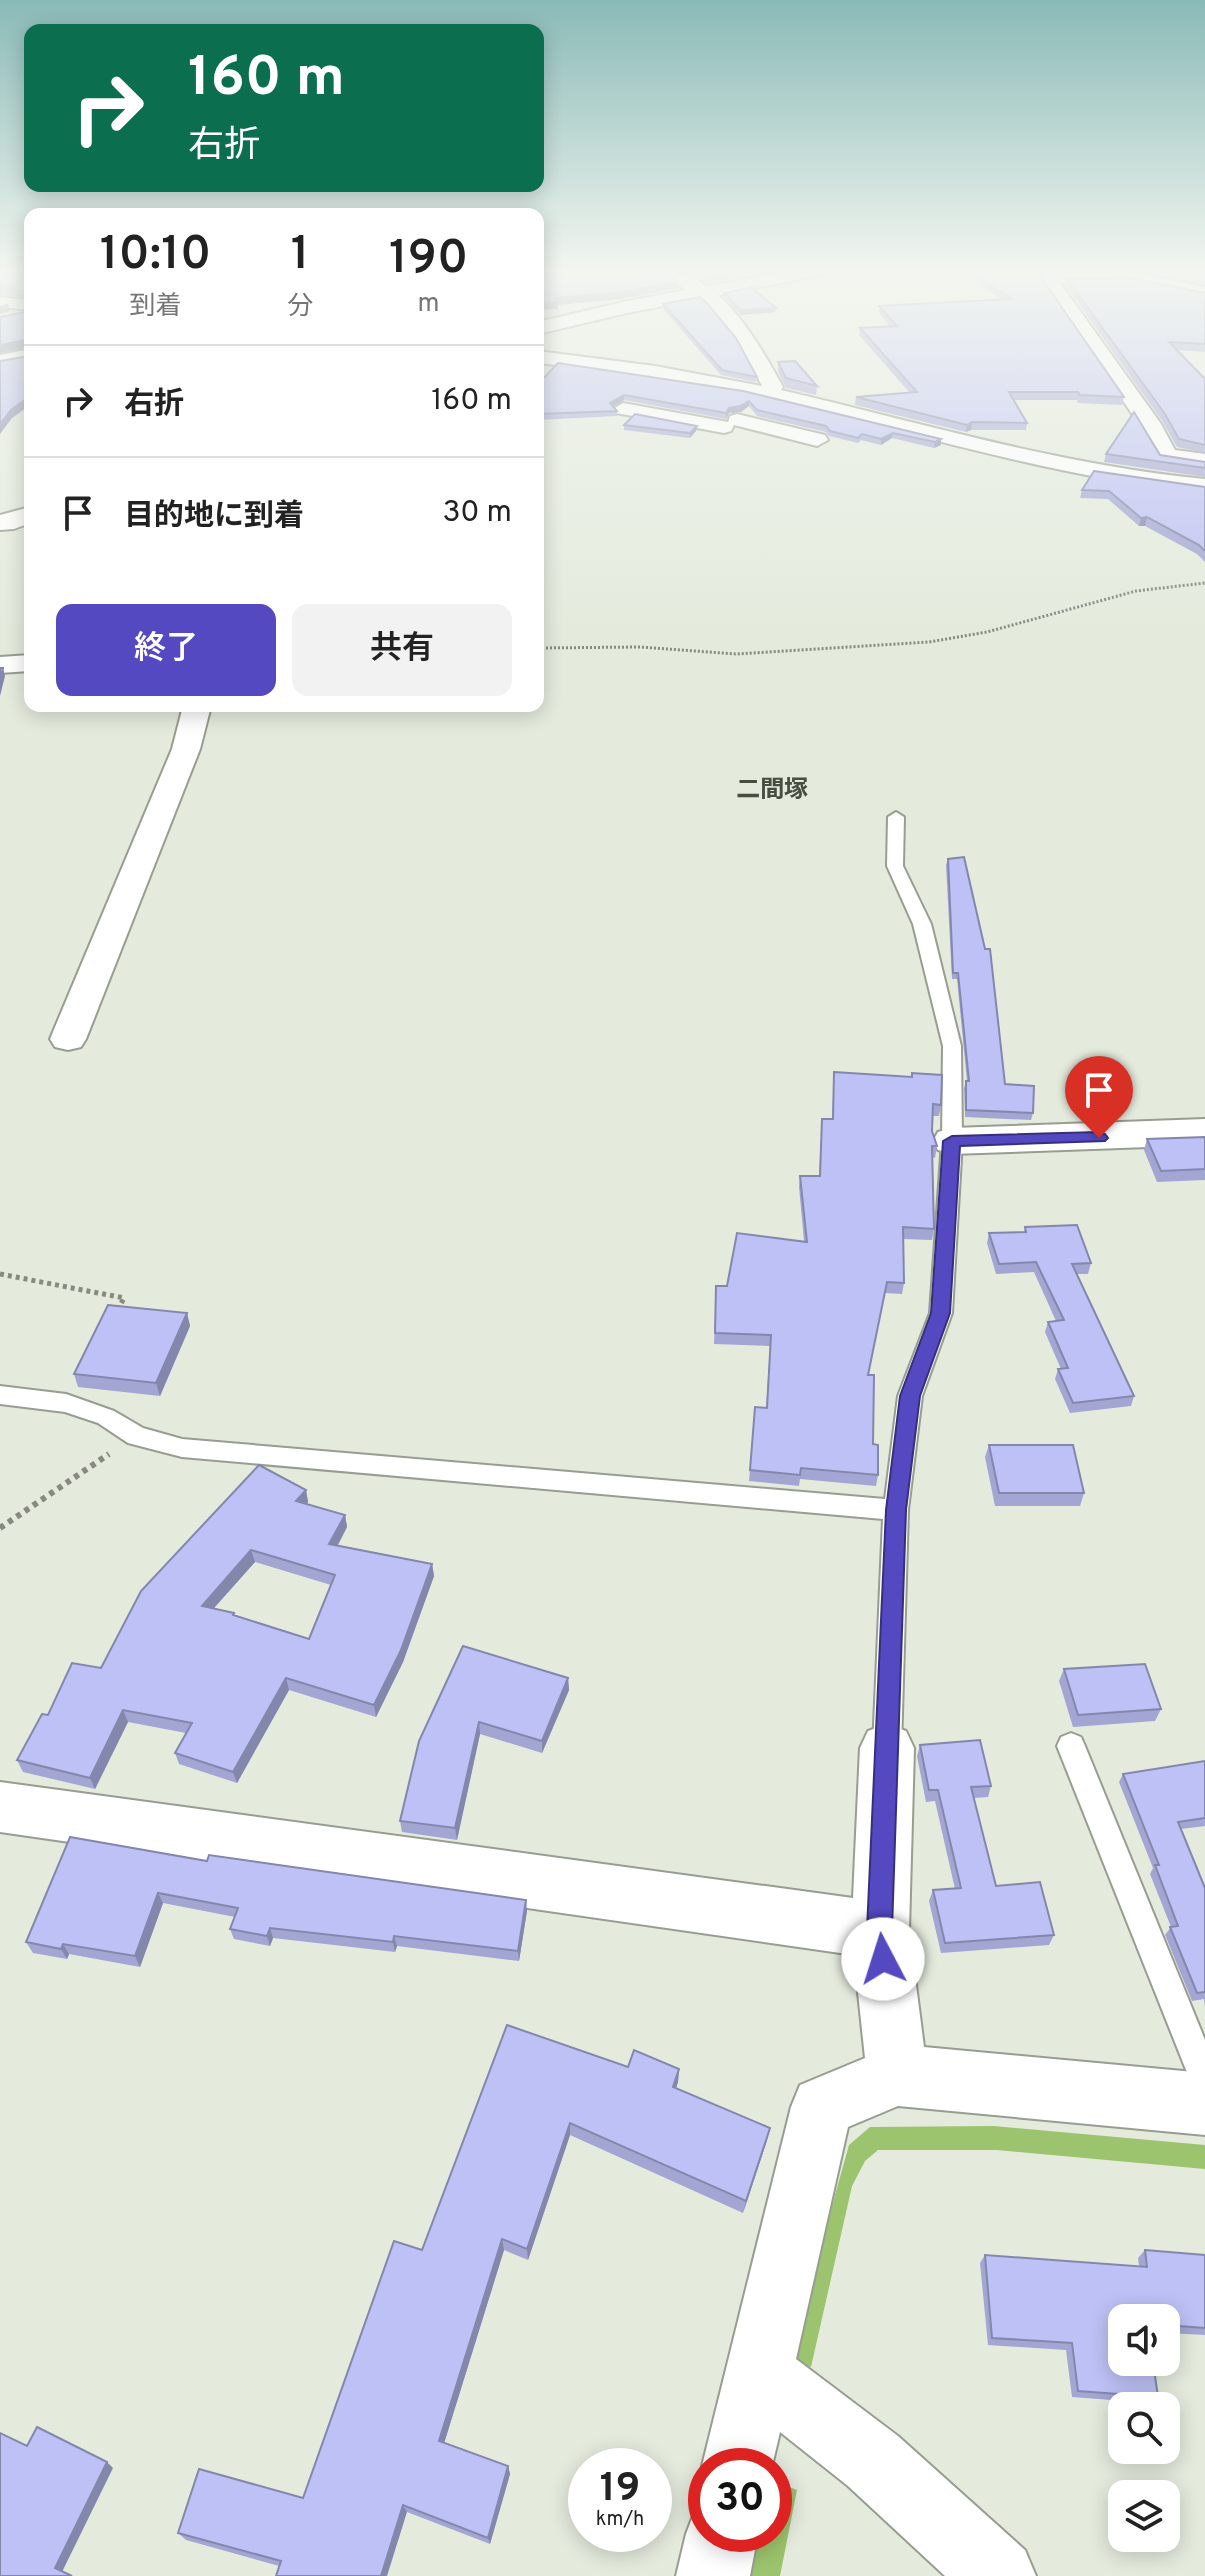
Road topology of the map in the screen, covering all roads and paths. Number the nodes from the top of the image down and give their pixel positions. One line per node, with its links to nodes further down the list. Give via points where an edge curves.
1 (644, 388): 6 (street)
2 (744, 388): 5 (street)
3 (774, 388): 5 (street)
4 (1125, 388): 11 (street, via 1167,455)
5 (776, 394): 7 (street); 12 (street, via 1111,475)
6 (623, 409): 7 (street); 8 (street)
7 (730, 424): 9 (street); 10 (street)
8 (603, 428)
9 (817, 440)
10 (699, 441)
11 (1205, 461)
12 (1205, 486)
13 (24, 516): 14 (street)
14 (0, 522)
15 (1205, 583): 16 (path, via 1136,591 987,632 929,642 736,654)
16 (544, 648)
17 (24, 663): 18 (street)
18 (0, 665)
19 (195, 712): 21 (street, via 186,749)
20 (896, 817): 23 (lane, via 895,866 922,924 952,1046)
21 (68, 1039)
22 (1205, 1132): 23 (street)
23 (952, 1141): 28 (lane, via 941,1313 910,1396)
24 (0, 1274): 25 (path, via 124,1298)
25 (109, 1324)
26 (0, 1395): 27 (lane, via 66,1403 106,1417)
27 (136, 1436): 28 (lane, via 182,1448); 29 (path)
28 (896, 1510): 31 (lane)
29 (0, 1528)
30 (1071, 1746): 35 (lane)
31 (887, 1748): 33 (street)
32 (0, 1807): 33 (street)
33 (880, 1930): 34 (street)
34 (897, 2075): 36 (street); 37 (street, via 822,2107)
35 (1205, 2079)
36 (1205, 2104)
37 (758, 2372): 38 (street); 41 (street, via 873,2461)
38 (741, 2448)
39 (718, 2552): 40 (street)
40 (713, 2576)
41 (999, 2576)

